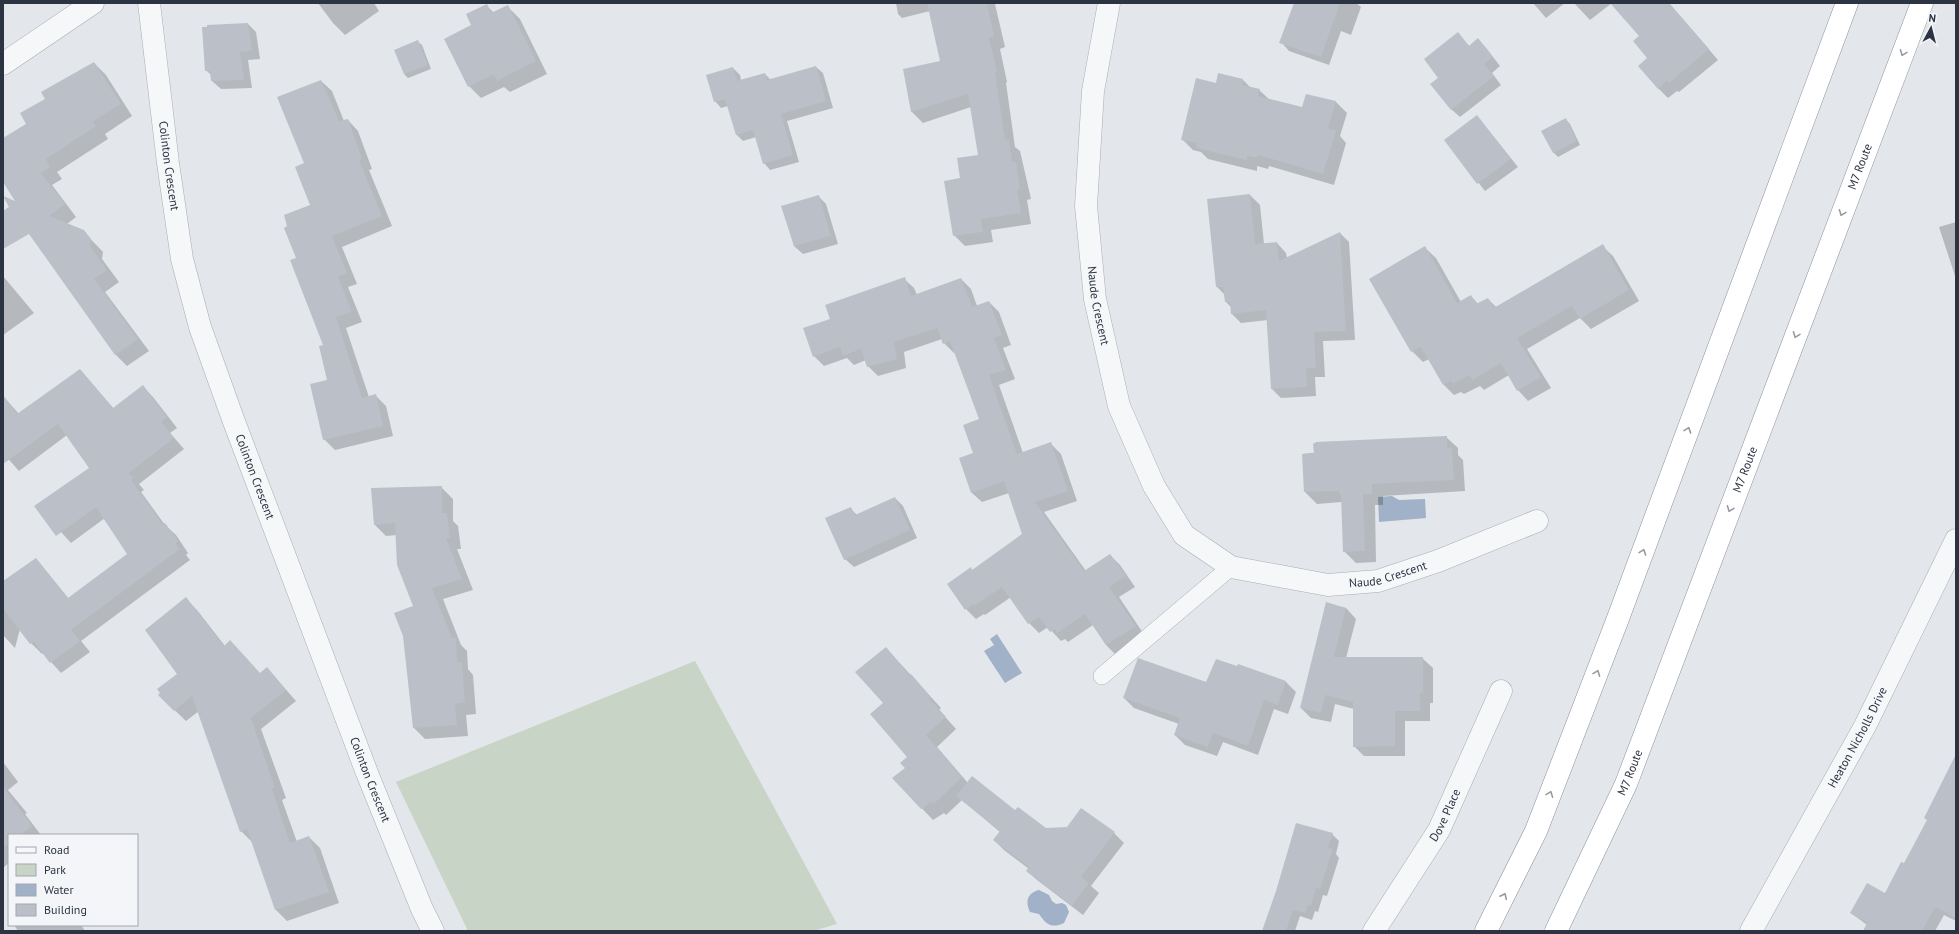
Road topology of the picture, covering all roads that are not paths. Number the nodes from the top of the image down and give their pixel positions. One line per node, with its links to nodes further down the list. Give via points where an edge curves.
1 (93, 3): 6 (street)
2 (149, 3): 12 (street, Colinton Crescent, via 182,258 200,327 367,773)
3 (1109, 3): 9 (street, Naude Crescent, via 1093,91 1086,206 1095,299 1119,406 1154,486 1184,535)
4 (1847, 3): 14 (highway, one-way to 4, via 1536,831 1620,614)
5 (1922, 3): 15 (highway, M7 Route, one-way to 15, via 1626,784)
6 (3, 64)
7 (1537, 521): 9 (street, Naude Crescent, via 1438,561 1378,581 1328,585)
8 (1956, 540): 16 (street, Heaton Nicholls Drive, via 1865,726)
9 (1231, 567): 10 (lane)
10 (1102, 676)
11 (1501, 691): 13 (street, Dove Place, via 1439,830)
12 (433, 931)
13 (1374, 931)
14 (1486, 931)
15 (1556, 931)
16 (1751, 931)

